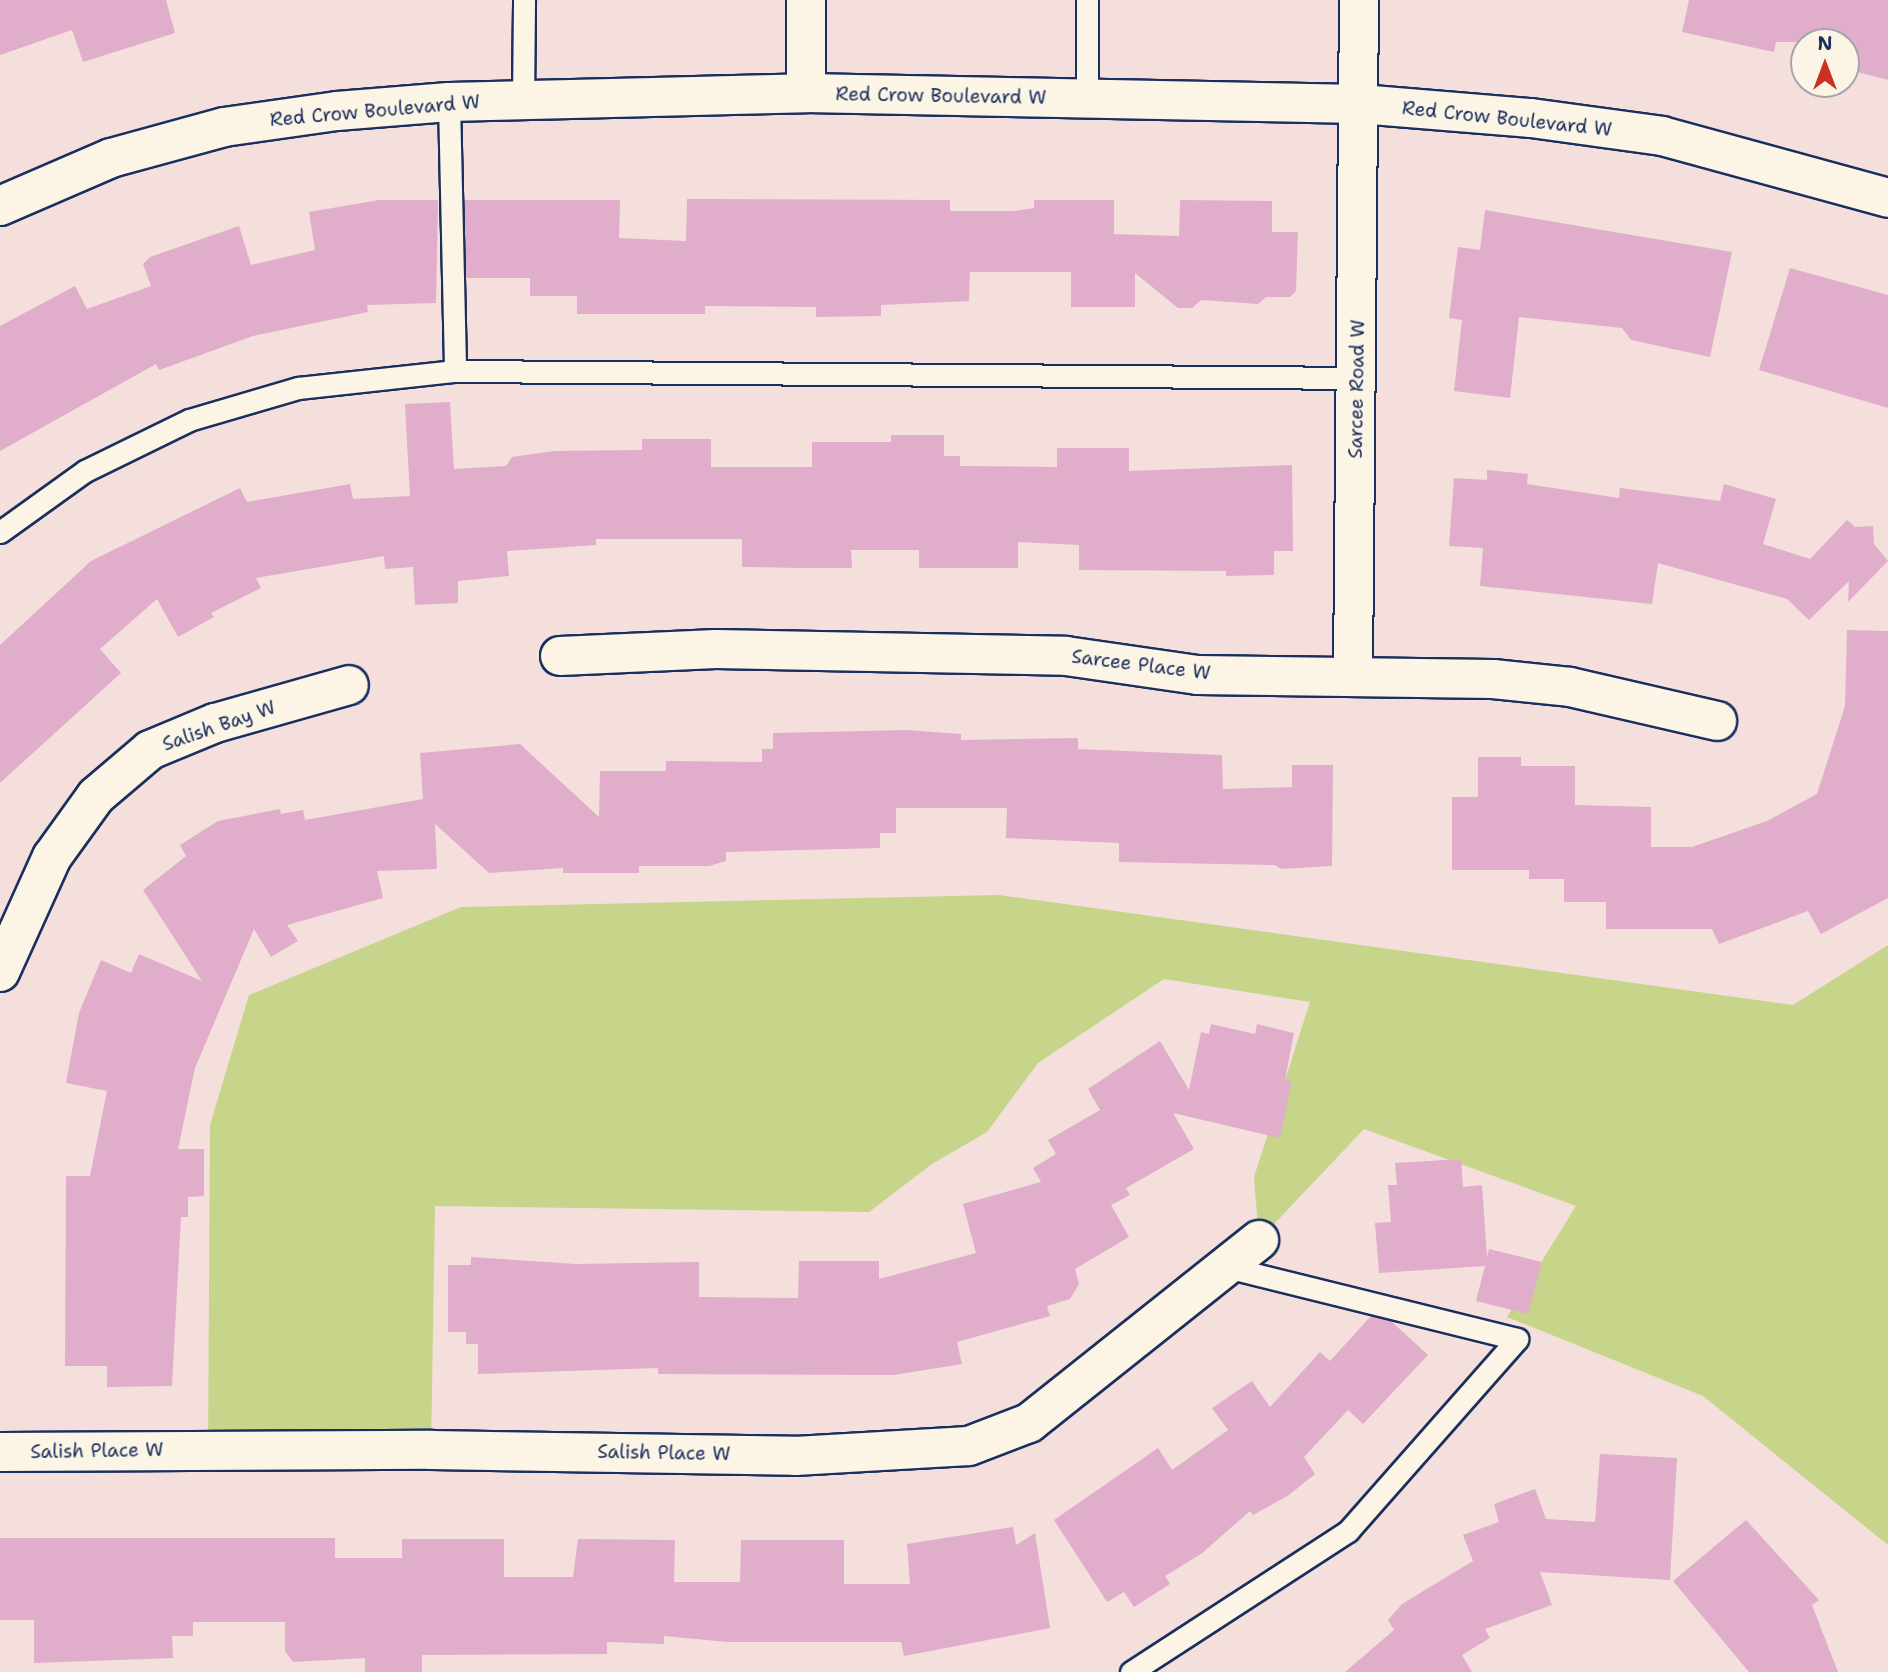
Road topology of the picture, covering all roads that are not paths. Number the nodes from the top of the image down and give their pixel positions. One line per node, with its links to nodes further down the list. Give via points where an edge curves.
1 (524, 0): 7 (lane)
2 (806, 0): 5 (street)
3 (1087, 0): 6 (lane)
4 (1359, 0): 9 (street, Sarcee Road W)
5 (806, 93): 6 (street, Red Crow Boulevard W); 7 (street, Red Crow Boulevard W)
6 (1087, 99): 9 (street, Red Crow Boulevard W)
7 (523, 100): 8 (street, Red Crow Boulevard W)
8 (449, 102): 11 (street, Red Crow Boulevard W, via 224,127 111,158); 12 (lane)
9 (1360, 104): 10 (street, Red Crow Boulevard W, via 1662,136); 13 (street, Sarcee Road W)
10 (1888, 198)
11 (0, 206)
12 (456, 371): 13 (lane); 14 (lane, via 298,388 189,420 85,471)
13 (1357, 378): 16 (street, Sarcee Road W)
14 (0, 532)
15 (560, 656): 16 (street, Sarcee Place W, via 716,649 984,654 1066,656 1198,675)
16 (1353, 673): 18 (street, Sarcee Place W, via 1570,687)
17 (349, 685): 19 (street, Salish Bay W, via 215,723 149,750 96,796 52,857)
18 (1717, 721)
19 (0, 972)
20 (1259, 1240): 21 (street, Salish Place W)
21 (1226, 1267): 22 (street, Salish Place W, via 1029,1423 969,1446 795,1456 431,1450); 23 (lane, via 1517,1339 1348,1531)
22 (0, 1452)
23 (1131, 1672)

